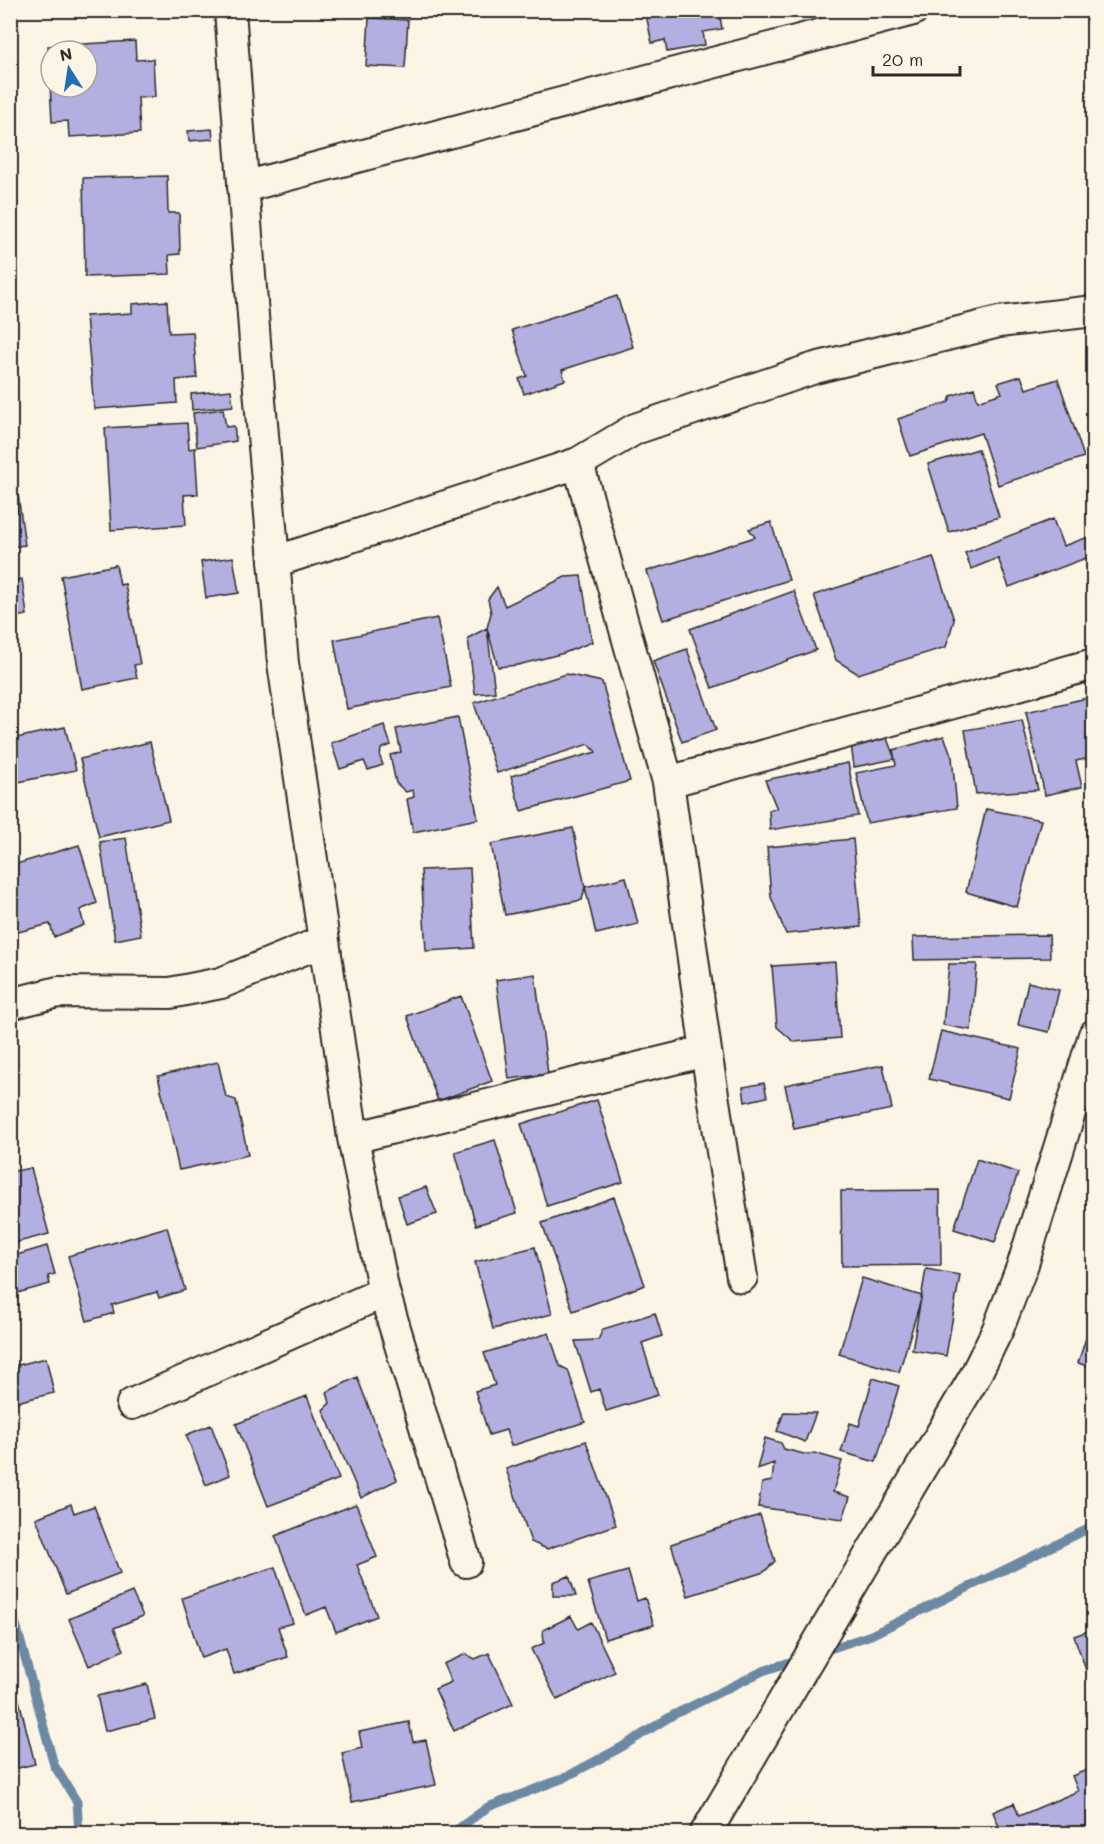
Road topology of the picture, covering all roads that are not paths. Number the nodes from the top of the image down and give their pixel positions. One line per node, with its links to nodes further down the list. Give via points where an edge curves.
1 (230, 10): 3 (street)
2 (913, 10): 3 (street)
3 (243, 187): 6 (street)
4 (1094, 311): 5 (street, via 999,322 815,368 635,429)
5 (578, 463): 6 (street); 8 (street)
6 (274, 562): 9 (street, via 283,663)
7 (1094, 664): 8 (street)
8 (668, 782): 12 (street)
9 (324, 941): 10 (street, via 221,983 170,993 58,992); 13 (street)
10 (10, 1004)
11 (1094, 1035): 18 (street, via 1023,1264 998,1329 974,1378)
12 (706, 1051): 13 (street); 14 (street)
13 (353, 1138): 15 (street)
14 (742, 1277)
15 (384, 1292): 16 (street); 17 (street)
16 (132, 1404)
17 (466, 1562)
18 (705, 1833)

